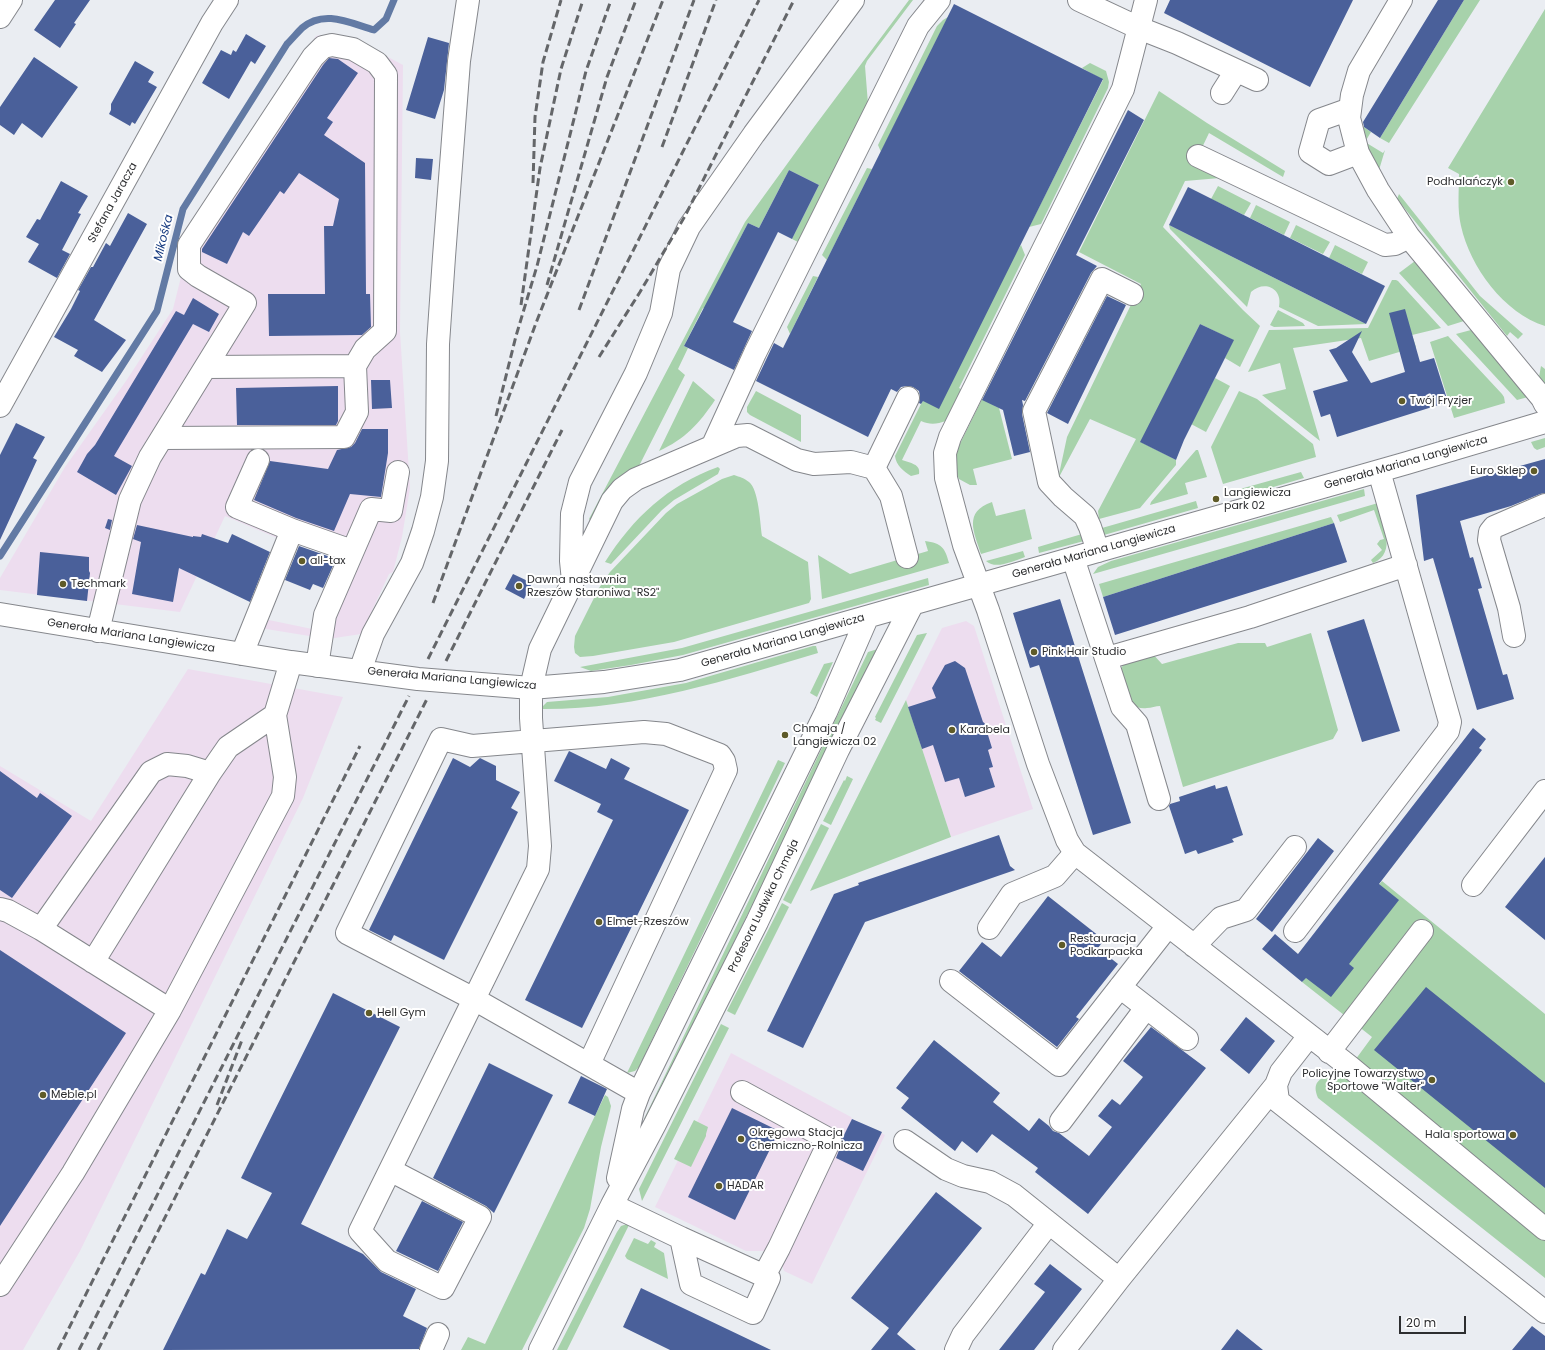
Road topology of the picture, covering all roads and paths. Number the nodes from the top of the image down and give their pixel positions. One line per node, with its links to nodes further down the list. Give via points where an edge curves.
1 (11, 0): 9 (street)
2 (227, 0): 23 (street, Stefana Jaracza, via 212,22)
3 (468, 0): 49 (street, via 460,61 443,265 438,344 436,461 432,497 412,563 373,634)
4 (854, 0): 38 (street, via 754,134 689,227 669,269 661,313 636,373 580,482 572,514)
5 (939, 0): 26 (street, via 918,26 755,353)
6 (1080, 0): 10 (street)
7 (1146, 0): 10 (street)
8 (1401, 0): 14 (street, via 1359,71)
9 (0, 17)
10 (1139, 28): 11 (street); 39 (street, via 1123,89 944,453 946,478 952,502)
11 (1236, 71): 12 (street); 13 (street)
12 (1257, 80)
13 (1222, 93)
14 (1350, 109): 15 (street, via 1349,118); 15 (street, via 1319,120 1310,152 1329,164)
15 (1358, 153): 17 (street, via 1378,190)
16 (1198, 156): 17 (street, via 1385,245 1395,244)
17 (1409, 237): 22 (street)
18 (1132, 294): 34 (street, via 1102,280 1034,411 1050,482 1085,516)
19 (355, 366): 20 (street); 20 (street, via 365,349 385,331 386,75 377,63 353,49 332,45 323,47 313,57 189,246 189,269 245,303); 25 (street, via 357,412 344,438)
20 (206, 367): 25 (street)
21 (908, 398): 28 (street)
22 (1545, 404)
23 (0, 406)
24 (1545, 422): 29 (street, Generała Mariana Langiewicza)
25 (162, 438): 43 (street, via 130,500)
26 (713, 445): 28 (street, via 737,436 748,435 797,460 814,464 851,462); 38 (street, via 636,478 622,489 612,501)
27 (258, 460): 32 (street, via 237,507)
28 (874, 468): 35 (street, via 890,496)
29 (1379, 471): 34 (street, Generała Mariana Langiewicza); 37 (street)
30 (398, 472): 33 (street, via 391,511 371,509)
31 (1543, 509): 44 (street, via 1494,527 1490,532 1489,540 1509,608)
32 (292, 530): 33 (street); 45 (street)
33 (352, 551): 48 (street, via 325,615)
34 (1098, 551): 36 (street, Generała Mariana Langiewicza)
35 (907, 557)
36 (1073, 558): 39 (street, Generała Mariana Langiewicza); 46 (street)
37 (1406, 564): 46 (street, via 1250,616); 63 (street, via 1450,722 1448,731)
38 (573, 582): 50 (street, via 540,649)
39 (978, 585): 40 (street, Generała Mariana Langiewicza); 57 (street, via 1038,764 1067,840)
40 (912, 605): 42 (street, Generała Mariana Langiewicza); 82 (street, Profesora Ludwika Chmaja, via 838,750 757,922)
41 (0, 614): 43 (street, Generała Mariana Langiewicza)
42 (867, 618): 50 (street, Generała Mariana Langiewicza, via 680,670 604,682); 78 (street, Profesora Ludwika Chmaja, via 826,712)
43 (98, 631): 45 (street, Generała Mariana Langiewicza)
44 (1514, 636)
45 (242, 654): 47 (street, Generała Mariana Langiewicza)
46 (1107, 658): 55 (street, via 1122,707 1138,724)
47 (291, 662): 48 (street, Generała Mariana Langiewicza); 51 (street)
48 (317, 666): 49 (street, Generała Mariana Langiewicza)
49 (360, 671): 50 (street, Generała Mariana Langiewicza)
50 (531, 688): 52 (street)
51 (275, 715): 53 (street, via 228,747); 71 (street, via 285,777 283,796)
52 (533, 741): 69 (street, via 540,846 538,869); 69 (street, via 472,746 441,739 347,932); 75 (street, via 644,732 666,734 720,755 726,770)
53 (210, 773): 62 (street, via 187,766 166,764 151,772); 66 (street)
54 (1545, 791): 58 (street)
55 (1159, 799)
56 (1295, 847): 65 (street, via 1246,910 1221,918)
57 (1075, 853): 60 (street); 61 (street, via 1055,876 1012,894)
58 (1473, 884)
59 (0, 909): 62 (street)
60 (1168, 926): 65 (street); 68 (street)
61 (989, 928)
62 (41, 929): 66 (street)
63 (1295, 931)
64 (1422, 931): 74 (street)
65 (1194, 946): 72 (street)
66 (93, 962): 71 (street)
67 (950, 980): 68 (street, via 1059,1065)
68 (1120, 987): 70 (street)
69 (474, 999): 75 (street); 81 (street)
70 (1146, 1008): 73 (street); 79 (street)
71 (170, 1010): 88 (street, via 73,1172)
72 (1309, 1036): 74 (street); 76 (street, via 1281,1072)
73 (1187, 1039)
74 (1329, 1052): 84 (street)
75 (589, 1064): 78 (street)
76 (1276, 1085): 87 (street); 89 (street, via 1278,1101 1291,1112)
77 (742, 1092): 86 (street, via 830,1140)
78 (639, 1093): 82 (street, Profesora Ludwika Chmaja, via 633,1109)
79 (1061, 1121)
80 (905, 1141): 83 (street, via 946,1169 990,1182 1014,1195)
81 (390, 1170): 81 (street, via 360,1230 387,1261 443,1288 480,1217)
82 (612, 1205): 85 (street); 90 (street, Profesora Ludwika Chmaja)
83 (1049, 1223): 87 (street); 91 (street, via 962,1335)
84 (1545, 1229)
85 (680, 1238): 86 (street); 86 (street, via 690,1284 753,1313 769,1278)
86 (764, 1276)
87 (1119, 1279): 92 (street)
88 (0, 1285)
89 (1545, 1312)
90 (540, 1350)
91 (956, 1350)
92 (1064, 1350)

